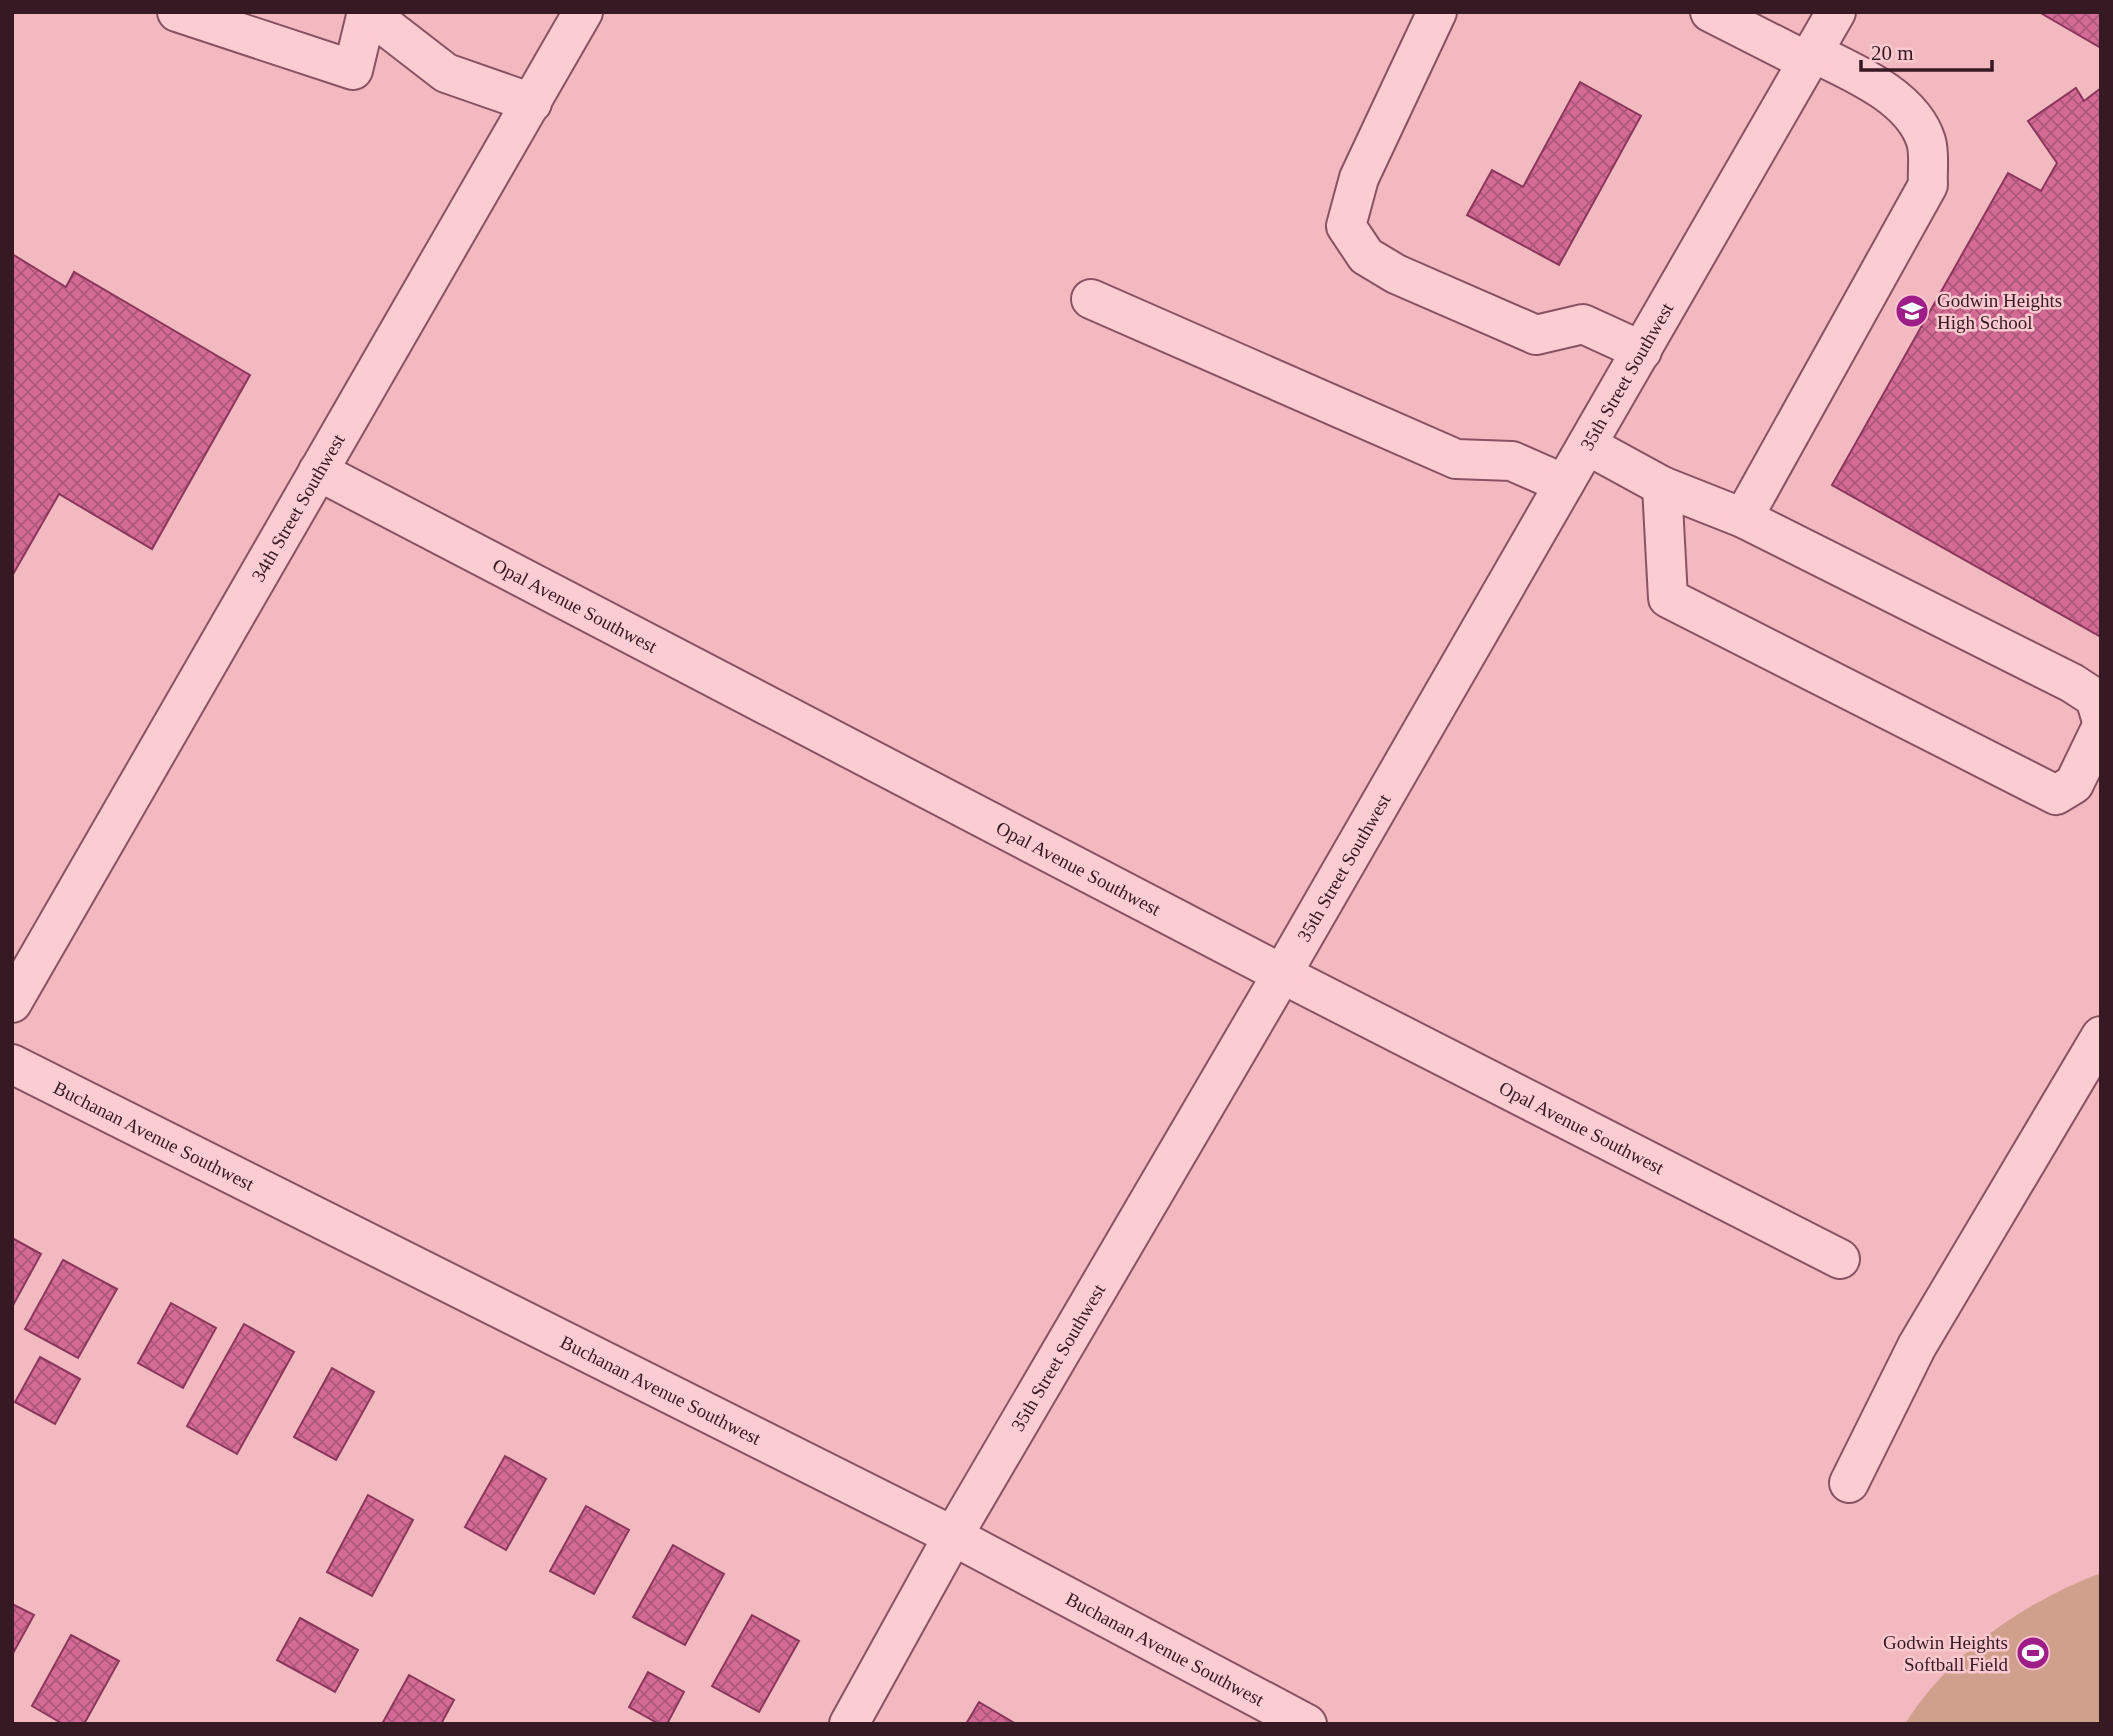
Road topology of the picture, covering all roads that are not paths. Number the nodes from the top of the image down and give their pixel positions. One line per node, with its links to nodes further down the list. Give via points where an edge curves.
1 (177, 12): 2 (street, via 354,70)
2 (367, 12): 8 (street, via 446,73)
3 (583, 12): 8 (street, 34th Street Southwest)
4 (1437, 12): 10 (street, via 1359,178 1346,226 1366,256 1396,274 1536,335 1583,324)
5 (1710, 12): 7 (street)
6 (1836, 12): 7 (street, 35th Street Southwest)
7 (1811, 57): 10 (street, 35th Street Southwest); 15 (street, via 1875,84 1911,114 1926,142 1928,185)
8 (532, 103): 12 (street, 34th Street Southwest)
9 (1091, 299): 13 (street, via 1456,459 1512,461)
10 (1642, 351): 11 (street, 35th Street Southwest)
11 (1587, 445): 13 (street, 35th Street Southwest); 14 (street)
12 (318, 471): 18 (street, Opal Avenue Southwest); 19 (street, 34th Street Southwest)
13 (1564, 484): 18 (street, 35th Street Southwest)
14 (1662, 486): 15 (street); 17 (street, via 1668,598 2056,795 2074,784)
15 (1743, 518): 16 (street, via 2072,683 2095,698)
16 (2101, 718)
17 (2101, 727)
18 (1282, 974): 22 (street, Opal Avenue Southwest); 24 (street, 35th Street Southwest)
19 (12, 1003)
20 (2101, 1036): 23 (street, via 1917,1346)
21 (12, 1064): 24 (street, Buchanan Avenue Southwest)
22 (1840, 1259)
23 (1849, 1483)
24 (953, 1536): 25 (street, 35th Street Southwest); 26 (street, Buchanan Avenue Southwest)
25 (849, 1724)
26 (1307, 1724)

